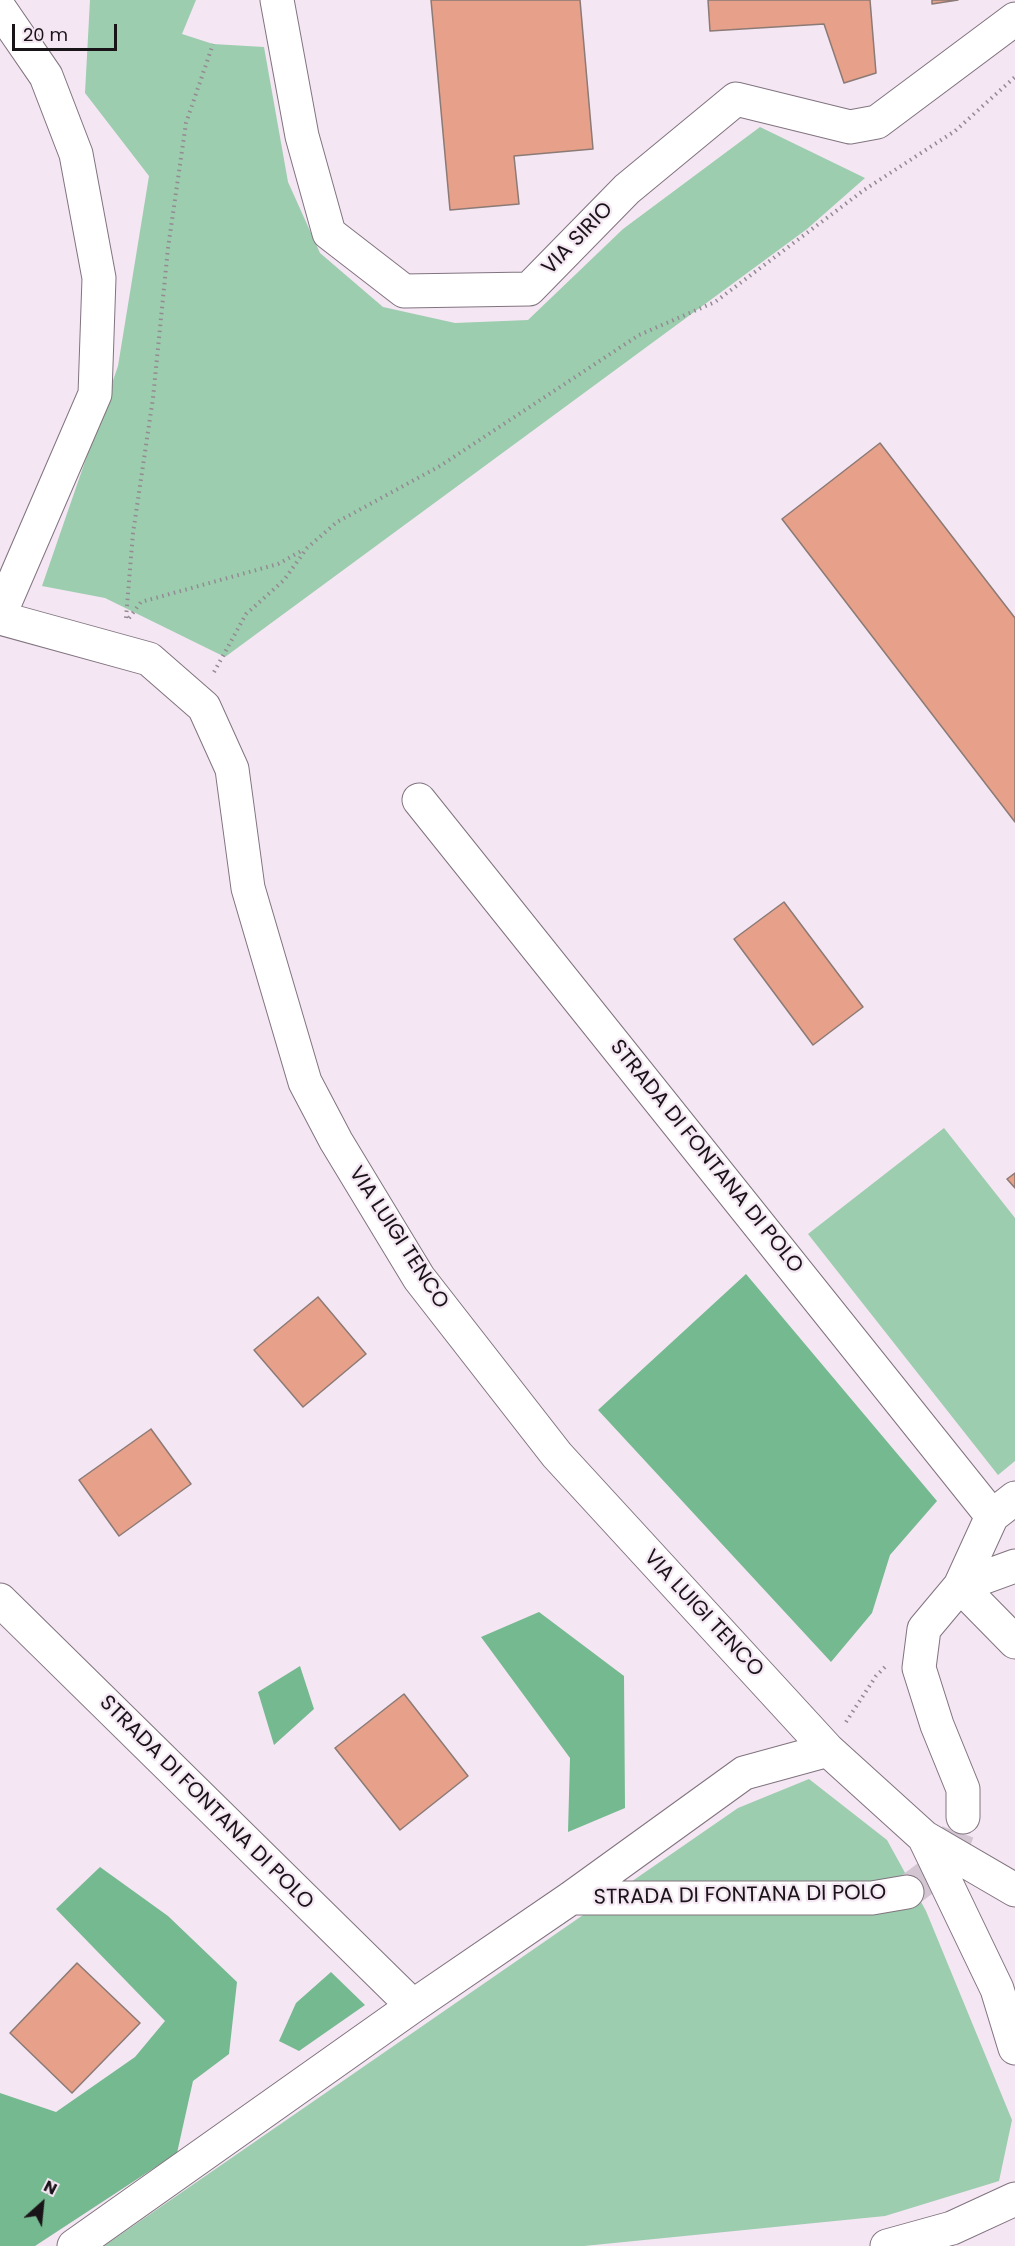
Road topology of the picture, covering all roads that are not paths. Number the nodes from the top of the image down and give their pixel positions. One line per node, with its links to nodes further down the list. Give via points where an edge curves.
1 (277, 0): 3 (street, VIA SIRIO, via 302,136 329,233 404,291 529,290 627,189 735,99 850,127 877,122)
2 (0, 9): 4 (street, via 46,76 75,154 99,278 95,394)
3 (1015, 19)
4 (0, 616): 11 (street, VIA LUIGI TENCO, via 150,659 204,707 232,770 248,888 283,1011 305,1082 336,1142 419,1278 557,1455)
5 (419, 800): 6 (street, STRADA DI FONTANA DI POLO)
6 (1004, 1507): 8 (street, STRADA DI FONTANA DI POLO)
7 (1015, 1566): 8 (street)
8 (960, 1586): 10 (street); 12 (street, STRADA DI FONTANA DI POLO, via 924,1629 919,1668 963,1789)
9 (0, 1600): 17 (street, STRADA DI FONTANA DI POLO)
10 (1015, 1642)
11 (828, 1750): 13 (street, VIA LUIGI TENCO); 16 (street, STRADA DI FONTANA DI POLO, via 744,1773)
12 (963, 1817)
13 (924, 1837): 14 (street, VIA LUIGI TENCO); 18 (street, VIA LUIGI TENCO, via 997,1989)
14 (1015, 1890)
15 (908, 1892): 16 (street, STRADA DI FONTANA DI POLO, via 872,1898)
16 (571, 1898): 17 (street, STRADA DI FONTANA DI POLO)
17 (413, 2006): 20 (street, STRADA DI FONTANA DI POLO)
18 (1015, 2048)
19 (1015, 2199): 21 (street, via 952,2228)
20 (74, 2246)
21 (887, 2246)

